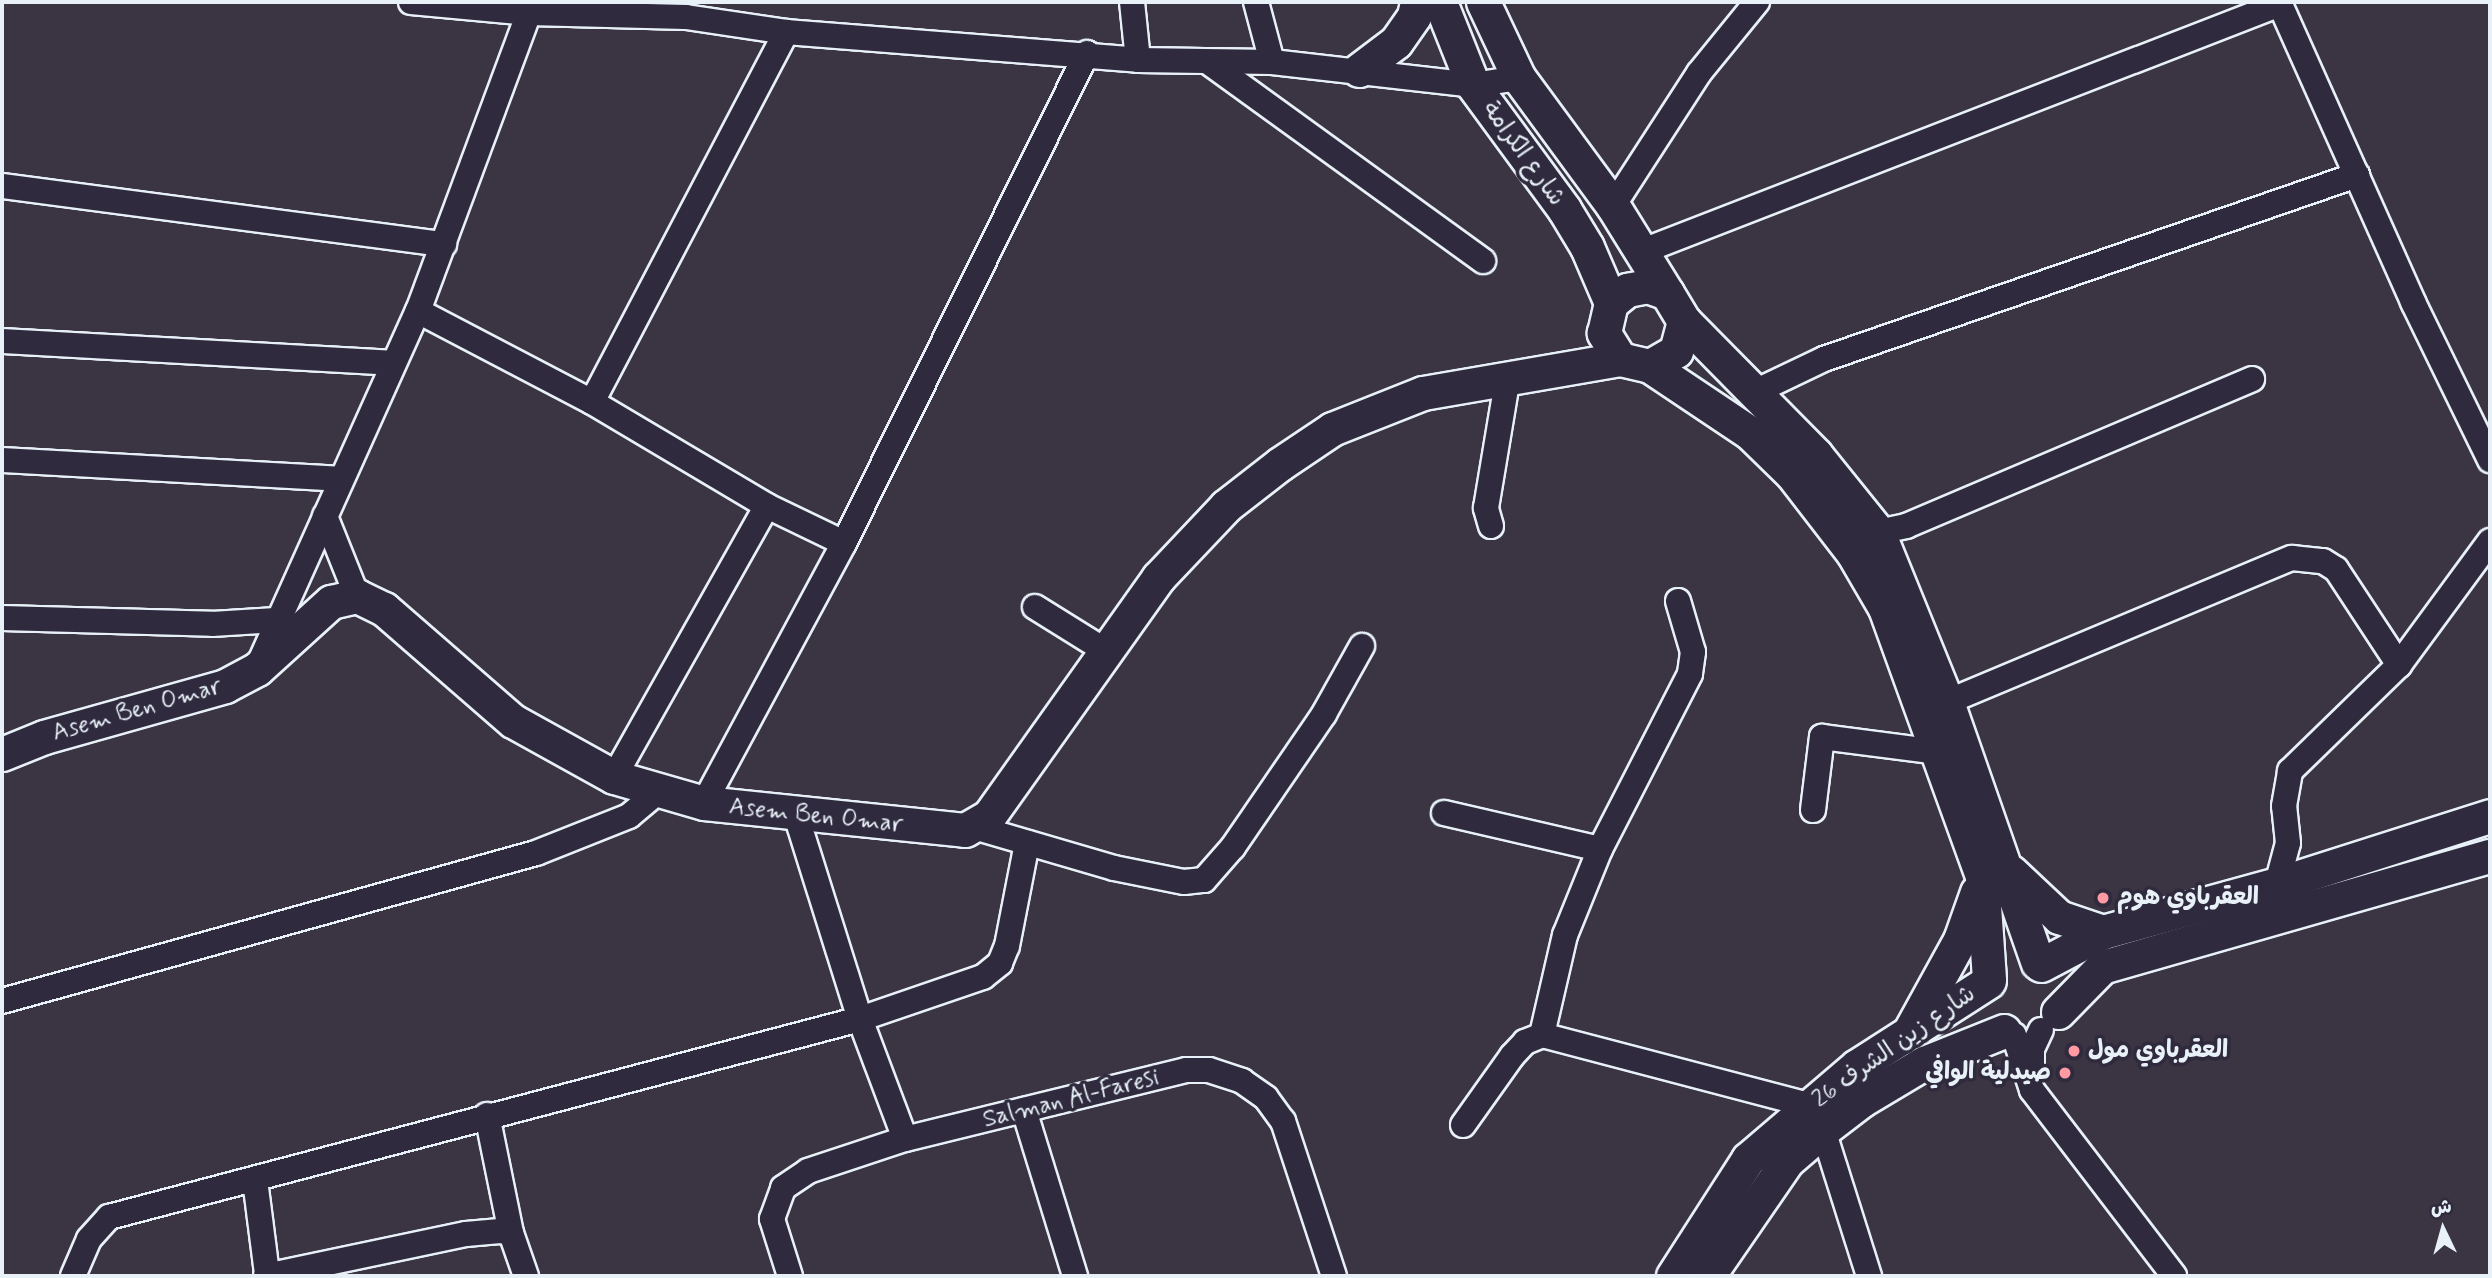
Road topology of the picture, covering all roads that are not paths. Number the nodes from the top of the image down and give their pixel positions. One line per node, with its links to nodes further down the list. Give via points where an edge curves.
1 (411, 2): 10 (street)
2 (1132, 2): 13 (street)
3 (1256, 2): 14 (street)
4 (1417, 2): 16 (street, via 1414,16 1396,42)
5 (1440, 2): 18 (street, شارع الكرامة)
6 (1483, 2): 17 (street, شارع الكرامة)
7 (1757, 2): 21 (street, via 1699,73)
8 (2280, 3): 19 (street); 23 (street)
9 (687, 9): 10 (street); 11 (street)
10 (529, 13): 22 (street)
11 (786, 32): 12 (street); 33 (street)
12 (1087, 53): 13 (street); 42 (street)
13 (1138, 60): 15 (street)
14 (1272, 62): 15 (street); 16 (street)
15 (1211, 64): 24 (street)
16 (1359, 70): 18 (street)
17 (1519, 78): 18 (street); 21 (street, شارع الكرامة)
18 (1473, 85): 27 (street, شارع الكرامة, via 1587,247)
19 (2357, 175): 32 (street, via 1824,359); 35 (street)
20 (2, 186): 22 (street, via 33,186)
21 (1613, 206): 23 (street, شارع الكرامة)
22 (444, 244): 26 (street)
23 (1643, 251): 25 (street, شارع الكرامة)
24 (1483, 261)
25 (1676, 307): 27 (street, via 1676,351); 27 (street, via 1647,286 1627,290); 32 (street, شارع الكرامة)
26 (418, 311): 29 (street); 33 (street)
27 (1621, 340): 30 (street, via 1543,372); 53 (street, via 1750,433 1830,520 1885,608)
28 (2, 341): 29 (street)
29 (392, 363): 36 (street)
30 (1508, 376): 39 (street, via 1486,508); 49 (street, via 1423,393 1332,429 1280,464 1226,506)
31 (2252, 379): 40 (street, via 1906,526)
32 (1755, 392): 40 (street, شارع الكرامة, via 1816,455)
33 (592, 402): 37 (street)
34 (2, 460): 36 (street)
35 (2490, 460)
36 (340, 479): 38 (street)
37 (767, 506): 42 (street); 55 (street)
38 (326, 516): 43 (street); 47 (street)
39 (1491, 526)
40 (1878, 532): 52 (street, شارع الكرامة)
41 (2490, 541): 50 (street)
42 (844, 543): 57 (street)
43 (357, 596): 51 (street, Asem Ben Omar, via 331,602); 55 (street, Asem Ben Omar, via 384,609 513,722)
44 (1678, 601): 64 (street, via 1693,652 1690,674)
45 (1035, 607): 49 (street)
46 (2, 618): 47 (street, via 212,624)
47 (276, 620): 51 (street)
48 (1362, 646): 63 (street, via 1324,714 1233,847 1204,880 1171,880)
49 (1104, 650): 62 (street, via 989,816)
50 (2399, 665): 52 (street, via 2336,569 2323,561 2292,558); 67 (street, via 2290,771 2284,806 2288,844)
51 (257, 669): 54 (street, Asem Ben Omar, via 195,697 44,737)
52 (1947, 702): 66 (street, شارع الكرامة)
53 (1937, 752): 58 (street, via 1822,737); 66 (street)
54 (2, 754)
55 (614, 777): 56 (street, Asem Ben Omar)
56 (660, 790): 57 (street, Asem Ben Omar); 71 (street, via 629,816 536,853)
57 (704, 803): 60 (street, Asem Ben Omar)
58 (1813, 810)
59 (1444, 813): 64 (street)
60 (796, 815): 62 (street, Asem Ben Omar, via 956,831); 72 (street)
61 (2490, 816): 67 (street)
62 (974, 827): 63 (street)
63 (1027, 843): 72 (street, via 1013,928 1000,963 983,977)
64 (1601, 849): 75 (street, via 1565,935)
65 (2490, 856): 73 (street, شارع زين الشرف 26, via 2102,967)
66 (1993, 871): 68 (street, via 2059,917); 69 (street); 70 (street); 74 (street)
67 (2277, 884): 68 (street)
68 (2104, 932): 69 (street)
69 (2040, 964): 70 (street, via 2005,964); 73 (street, via 2060,990)
70 (1988, 981): 73 (street, via 1985,1004); 74 (street, شارع زين الشرف 26)
71 (2, 1001)
72 (860, 1019): 77 (street); 80 (street)
73 (2029, 1027): 78 (street, شارع زين الشرف 26, via 1924,1063 1862,1100); 92 (street, via 2032,1090)
74 (1909, 1033): 78 (street, شارع زين الشرف 26)
75 (1542, 1035): 78 (street); 79 (street, via 1525,1042 1512,1056)
76 (1024, 1111): 80 (street, Salman Al-Faresi); 87 (street); 88 (street, Salman Al-Faresi, via 1186,1070 1209,1070 1242,1081 1266,1098 1283,1121)
77 (486, 1115): 81 (street); 82 (street)
78 (1815, 1118): 89 (street, شارع زين الشرف 26, via 1748,1159); 90 (street, شارع زين الشرف 26); 91 (street)
79 (1463, 1125)
80 (905, 1139): 86 (street, Salman Al-Faresi, via 808,1171 783,1188 772,1219)
81 (255, 1180): 83 (street); 84 (street, via 109,1217 89,1239)
82 (511, 1233): 83 (street, via 467,1234); 85 (street)
83 (267, 1275)
84 (73, 1276)
85 (526, 1276)
86 (790, 1276)
87 (1075, 1276)
88 (1334, 1276)
89 (1673, 1276)
90 (1708, 1276)
91 (1869, 1276)
92 (2174, 1276)

